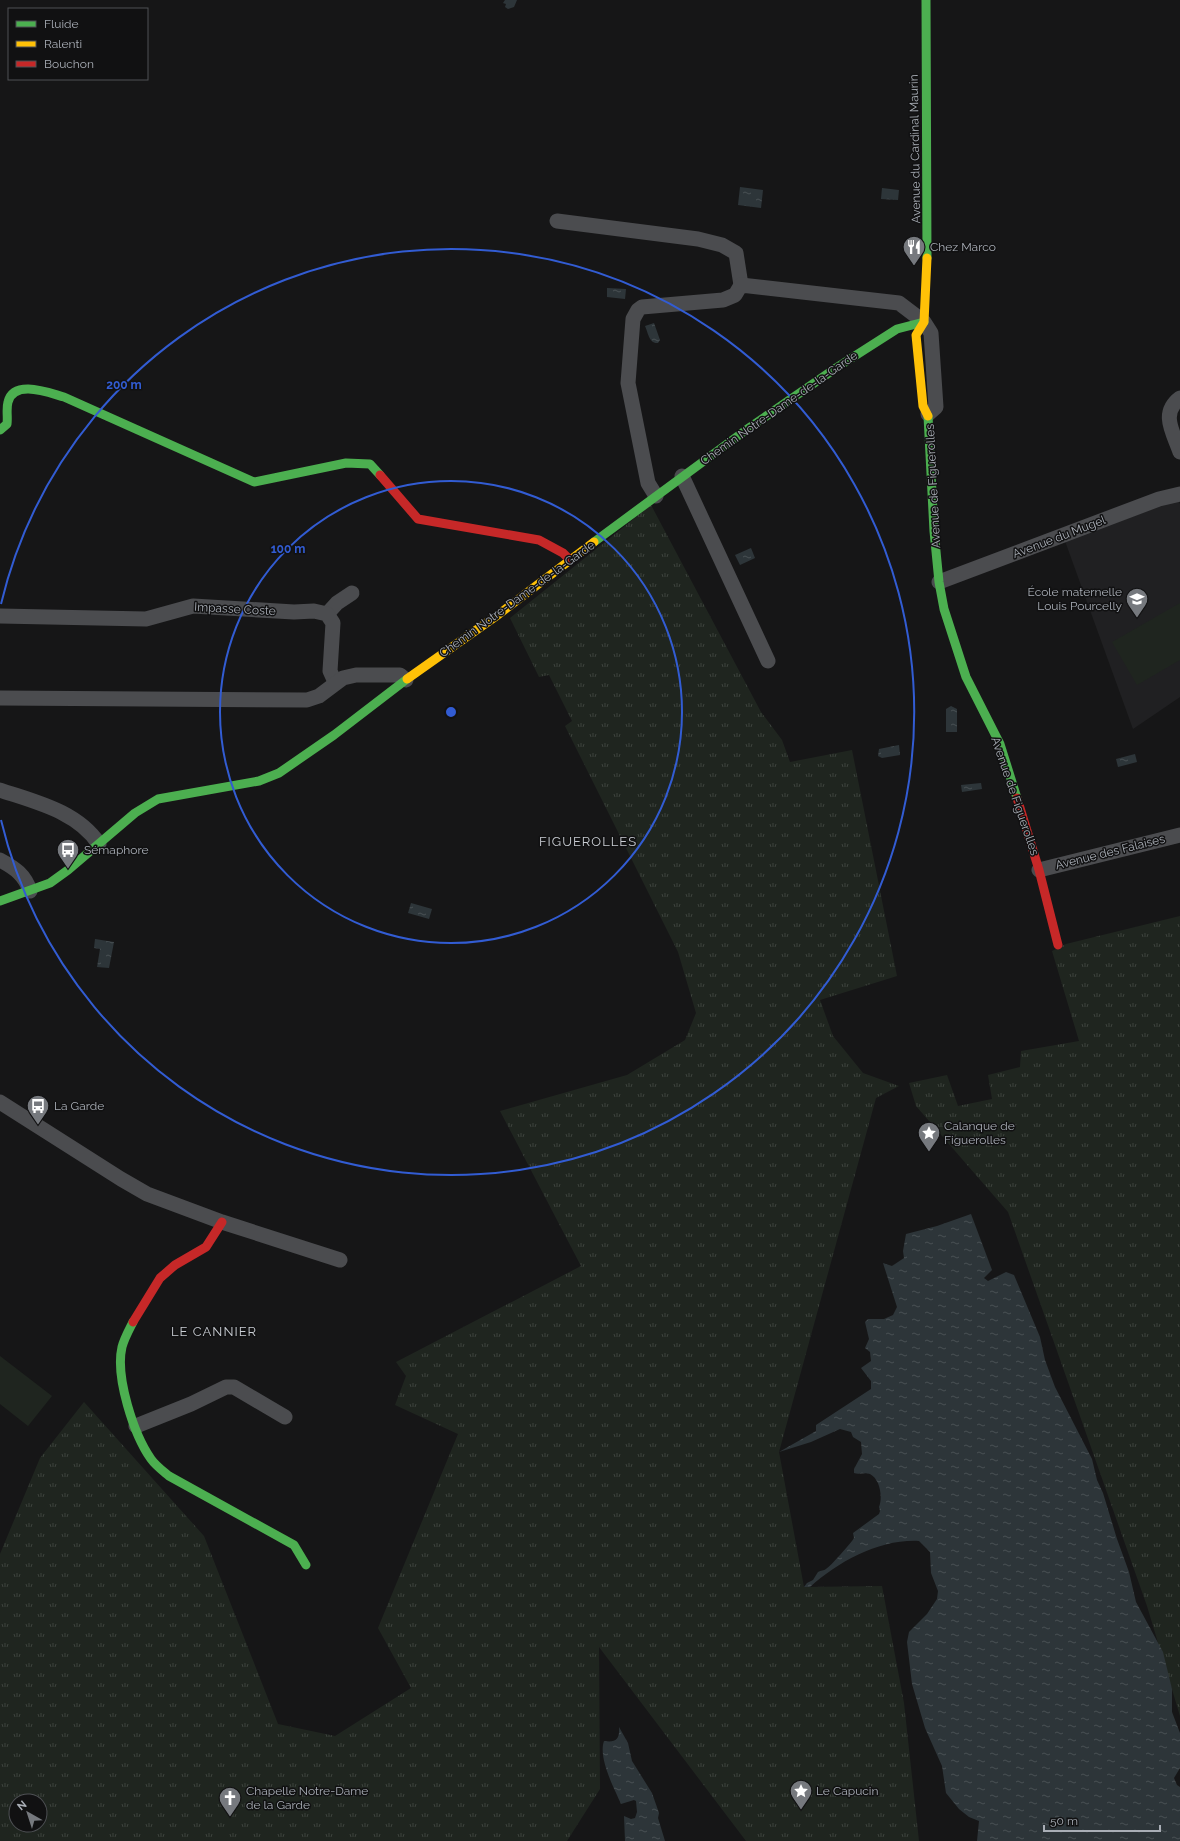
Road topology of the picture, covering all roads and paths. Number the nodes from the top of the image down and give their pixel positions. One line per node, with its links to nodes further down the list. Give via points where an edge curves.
1 (926, 0): 4 (street, Avenue du Cardinal Maurin, via 928,234)
2 (557, 221): 3 (street, via 698,239 722,245 736,253)
3 (741, 285): 4 (street, via 899,303); 11 (street, via 734,295 723,300 642,308 633,319 628,383 648,483)
4 (924, 322): 6 (street, Avenue de Figuerolles, via 931,333 936,407); 9 (street, Chemin Notre-Dame-de-la-Garde, via 897,329 860,352)
5 (1180, 398): 8 (street, via 1168,411)
6 (928, 414): 13 (street, Avenue de Figuerolles)
7 (0, 430): 12 (street, via 7,424 9,401 13,394 31,389 64,397 254,482 346,464 370,464 418,519 538,540 563,553)
8 (1180, 452)
9 (682, 476): 11 (street, Chemin Notre-Dame-de-la-Garde); 17 (street)
10 (1180, 494): 13 (street, Avenue du Mugel, via 1158,499)
11 (656, 496): 12 (street, Chemin Notre-Dame-de-la-Garde)
12 (570, 560): 18 (street, Chemin Notre-Dame-de-la-Garde)
13 (939, 582): 25 (street, Avenue de Figuerolles, via 944,609 966,676 1000,744)
14 (352, 593): 15 (street, via 337,603)
15 (328, 614): 16 (street, Impasse Coste, via 314,611 192,606 146,619); 19 (street, via 333,623 330,671)
16 (0, 616)
17 (768, 661)
18 (406, 680): 19 (street, via 400,675 356,675); 23 (street, Chemin Notre-Dame-de-la-Garde, via 350,724 270,778 158,799 135,813)
19 (336, 682): 20 (street, via 319,696 307,700)
20 (0, 698)
21 (0, 790): 23 (street, via 68,816 92,832)
22 (1180, 835): 25 (street, Avenue des Falaises)
23 (99, 844): 26 (street, Chemin Notre-Dame-de-la-Garde, via 50,883)
24 (0, 860): 26 (street, via 21,874)
25 (1040, 870): 28 (street, Avenue de Figuerolles)
26 (30, 891): 27 (street, Chemin Notre-Dame-de-la-Garde)
27 (0, 901)
28 (1058, 945)
29 (0, 1102): 30 (street, via 147,1194)
30 (222, 1222): 31 (street); 33 (street, via 204,1250 172,1267 161,1277 122,1346 120,1371)
31 (340, 1260)
32 (285, 1417): 33 (street, via 234,1387 226,1387 192,1404)
33 (136, 1426): 34 (street, via 150,1457 164,1472 294,1545)
34 (306, 1565)

